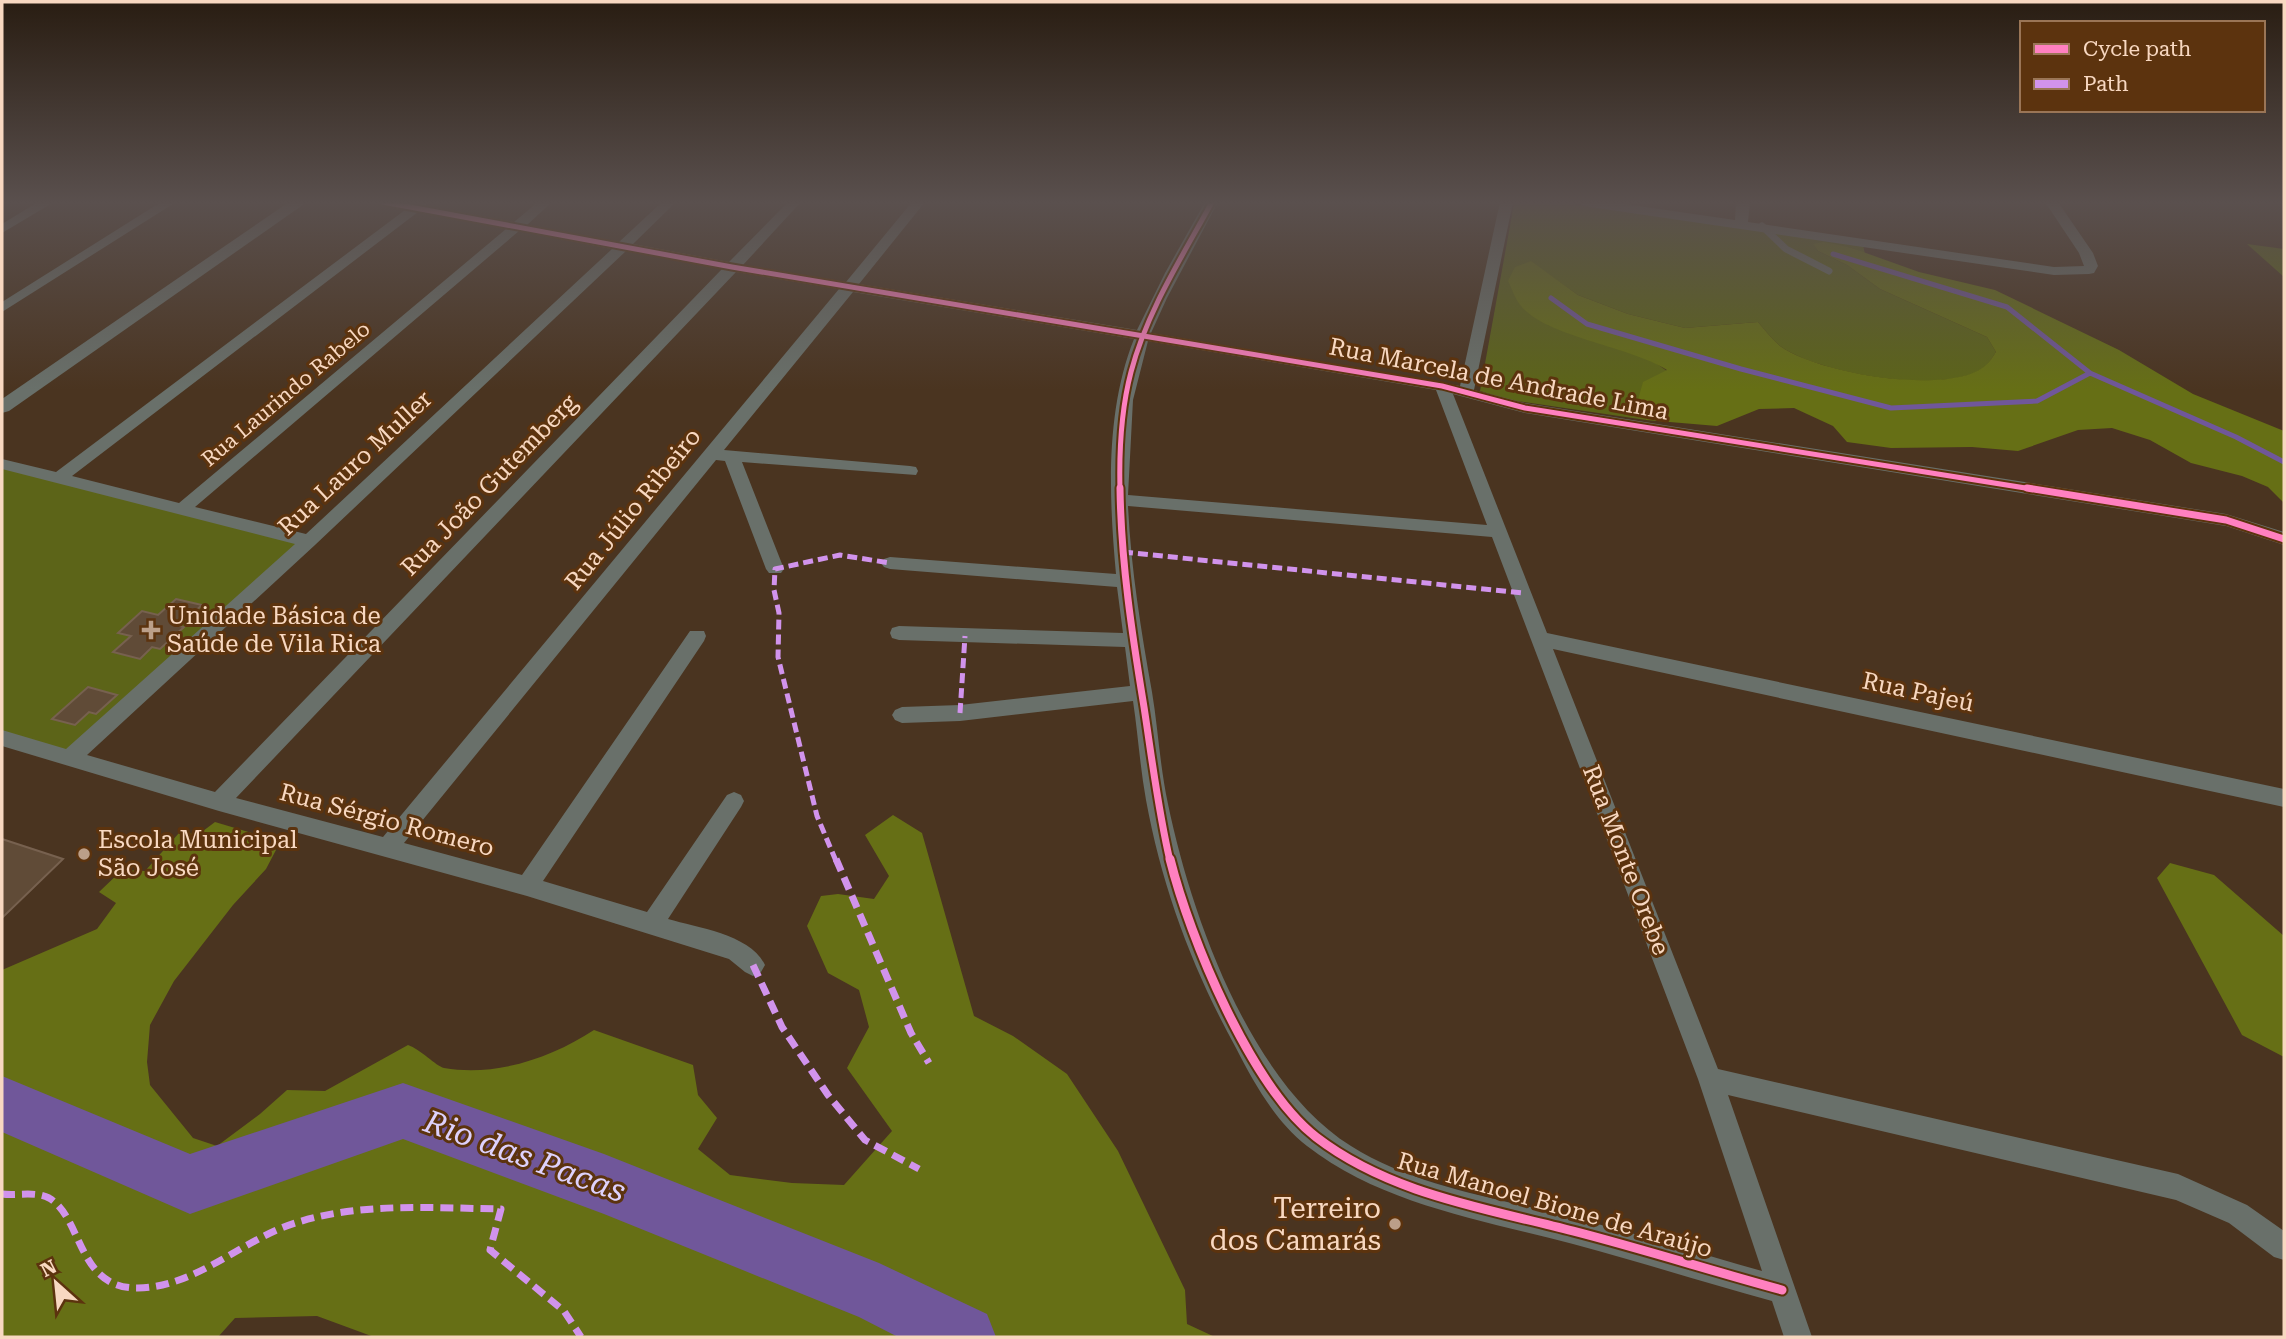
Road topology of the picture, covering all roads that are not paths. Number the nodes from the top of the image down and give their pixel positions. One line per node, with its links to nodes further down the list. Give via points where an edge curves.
1 (71, 264): 17 (street)
2 (208, 264): 21 (street)
3 (341, 264): 26 (street)
4 (471, 264): 28 (street, Rua Laurindo Rabelo)
5 (603, 264): 31 (street, Rua Lauro Muller)
6 (718, 264): 14 (street, Rua Marcela de Andrade Lima)
7 (734, 264): 14 (street, Rua João Gutemberg)
8 (867, 264): 16 (street, Rua Júlio Ribeiro)
9 (1179, 264): 18 (street, Rua Manoel Bione de Araújo)
10 (1494, 264): 20 (street)
11 (1817, 264): 15 (lane)
12 (2012, 264): 13 (street, via 2054,271 2089,270)
13 (2091, 264)
14 (732, 267): 16 (street, Rua Marcela de Andrade Lima); 45 (street, Rua João Gutemberg)
15 (1829, 271)
16 (848, 287): 18 (street, Rua Marcela de Andrade Lima); 22 (street, Rua Júlio Ribeiro)
17 (2, 308)
18 (1142, 334): 19 (street, Rua Marcela de Andrade Lima); 27 (street, Rua Manoel Bione de Araújo, via 1125,398)
19 (1442, 386): 20 (street, Rua Marcela de Andrade Lima); 29 (street, Rua Monte Orebe)
20 (1466, 393): 30 (street, Rua Marcela de Andrade Lima, via 1525,408 2226,520)
21 (2, 407)
22 (710, 454): 23 (street); 46 (street, Rua Júlio Ribeiro)
23 (731, 456): 25 (street); 33 (street)
24 (2, 464): 26 (street)
25 (910, 471)
26 (59, 478): 28 (street)
27 (1121, 500): 29 (street); 34 (street, Rua Manoel Bione de Araújo)
28 (182, 509): 31 (street)
29 (1499, 532): 37 (street, Rua Monte Orebe)
30 (2284, 539)
31 (309, 541): 42 (street, Rua Lauro Muller)
32 (890, 563): 34 (street)
33 (775, 569)
34 (1125, 581): 38 (street, Rua Manoel Bione de Araújo)
35 (899, 633): 38 (street)
36 (697, 636): 47 (street)
37 (1541, 639): 43 (street, Rua Pajeú); 50 (street, Rua Monte Orebe)
38 (1132, 640): 39 (street, Rua Manoel Bione de Araújo)
39 (1142, 692): 40 (street, via 960,713); 52 (street, Rua Manoel Bione de Araújo, via 1157,800 1193,937 1220,999 1254,1058 1282,1102 1315,1136 1352,1161 1397,1181)
40 (902, 715)
41 (2, 737): 42 (street, Rua Sérgio Romero)
42 (71, 757): 45 (street, Rua Sérgio Romero)
43 (2284, 798)
44 (734, 801): 48 (street)
45 (219, 802): 46 (street, Rua Sérgio Romero)
46 (387, 848): 47 (street, Rua Sérgio Romero)
47 (527, 886): 48 (street, Rua Sérgio Romero)
48 (651, 925): 49 (street, Rua Sérgio Romero, via 737,951)
49 (753, 965)
50 (1710, 1079): 51 (street, via 2178,1187 2238,1214); 52 (street, Rua Monte Orebe)
51 (2284, 1247)
52 (1782, 1290): 53 (street, Rua Monte Orebe)
53 (1798, 1337)

